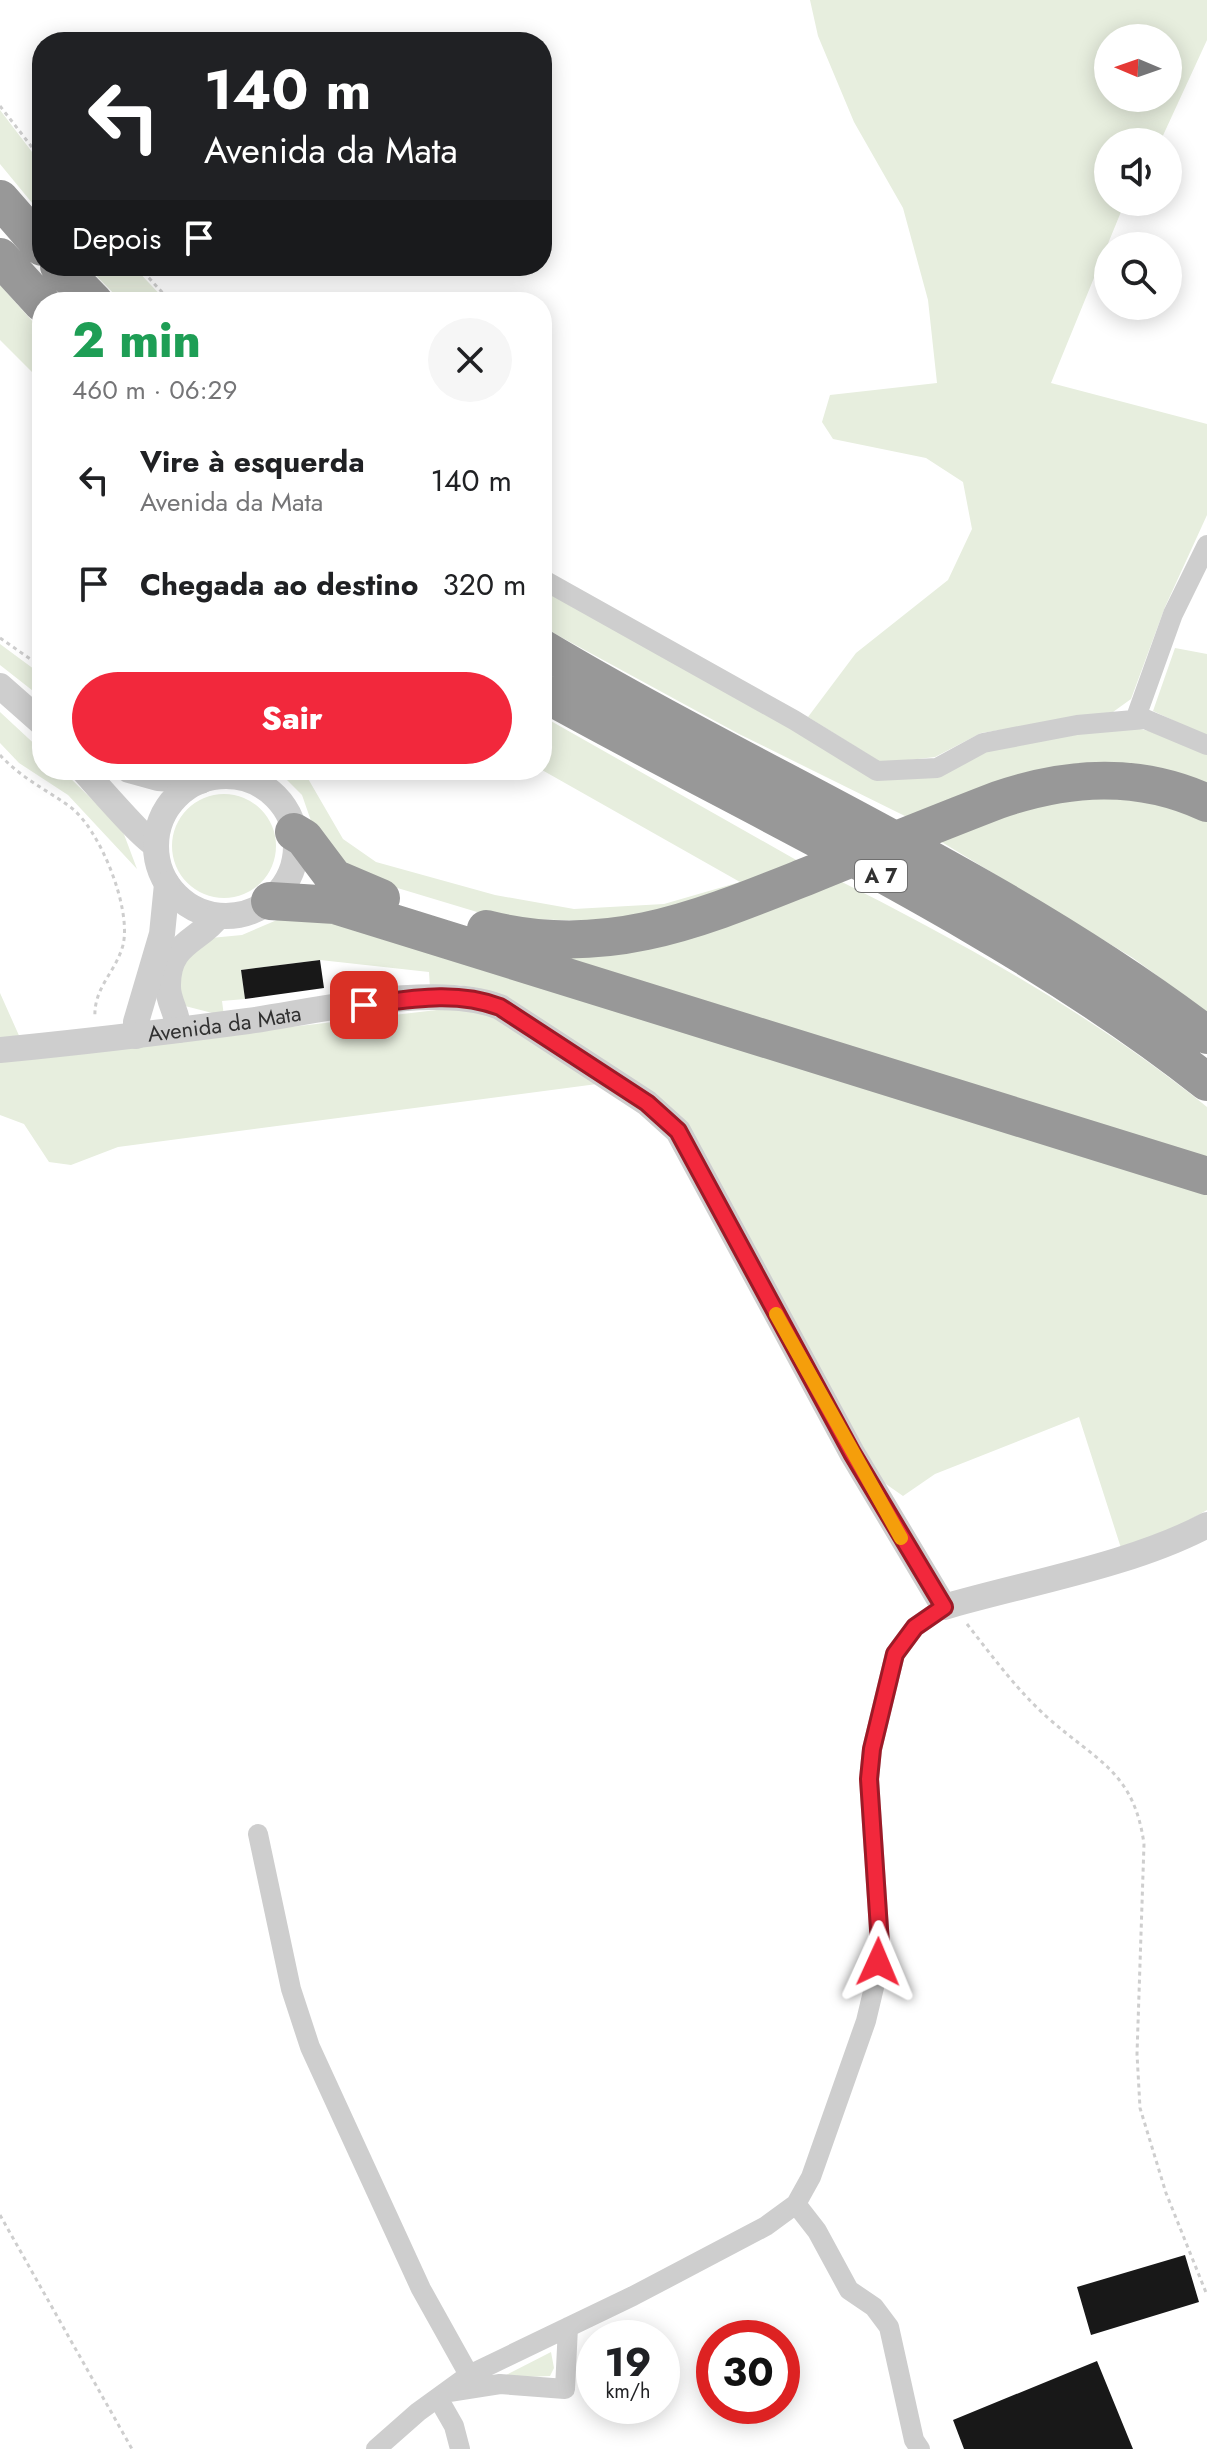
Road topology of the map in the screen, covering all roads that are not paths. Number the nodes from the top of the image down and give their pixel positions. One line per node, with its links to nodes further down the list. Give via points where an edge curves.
1 (0, 199): 2 (highway)
2 (32, 236)
3 (0, 257): 5 (highway)
4 (69, 276): 6 (highway)
5 (32, 292)
6 (84, 292)
7 (1207, 545): 13 (street, via 1173,614)
8 (552, 585): 13 (street, via 877,771 937,768 983,743)
9 (552, 653): 27 (highway, A 7, via 963,878 1103,963)
10 (0, 686): 12 (street)
11 (552, 697): 30 (highway, A 7, via 986,935 1097,1003)
12 (32, 714)
13 (1135, 720): 14 (street, via 1145,719)
14 (1207, 745)
15 (93, 780): 22 (street)
16 (190, 780): 19 (street)
17 (205, 780): 19 (street)
18 (249, 780): 21 (street, via 288,813)
19 (201, 781): 22 (street, via 169,806)
20 (1207, 803): 21 (highway, via 1158,785 1086,779 1023,792 690,921 591,941 539,939 459,922 358,890 328,872)
21 (294, 832): 24 (street, via 292,870)
22 (156, 845): 23 (street)
23 (167, 884): 25 (street, via 198,910); 28 (street, via 162,934)
24 (270, 901): 25 (street, via 245,913); 31 (highway, via 335,905)
25 (218, 916): 26 (street, via 173,960 168,986)
26 (178, 1030): 28 (street, Avenida da Mata); 33 (street, Avenida da Mata, via 425,997 476,998 500,1007 647,1103 678,1131 852,1453)
27 (1207, 1035)
28 (136, 1036): 29 (street, Avenida da Mata)
29 (0, 1050)
30 (1207, 1082)
31 (1207, 1176)
32 (1207, 1525): 33 (street, via 1113,1560)
33 (948, 1606): 35 (street, via 915,1627 891,1668 869,1779 880,1944 876,1979 811,2177)
34 (258, 1834): 37 (street, via 291,1989 310,2047 421,2289)
35 (796, 2204): 36 (street, via 766,2226); 41 (street, via 849,2290 874,2307 889,2327)
36 (568, 2327): 37 (street); 38 (street, via 565,2389 500,2384)
37 (469, 2375): 38 (street)
38 (442, 2395): 39 (street); 40 (street)
39 (376, 2449)
40 (460, 2449)
41 (920, 2449)

